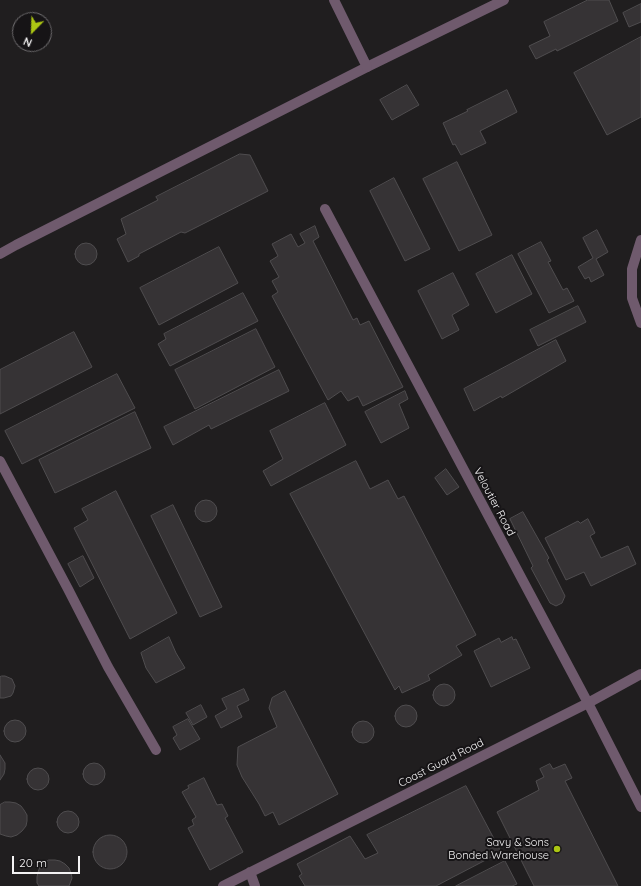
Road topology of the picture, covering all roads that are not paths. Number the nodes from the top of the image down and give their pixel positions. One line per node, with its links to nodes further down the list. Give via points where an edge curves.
1 (334, 0): 3 (street)
2 (504, 0): 3 (street)
3 (367, 67): 6 (street)
4 (325, 209): 10 (street, Veloutier Road)
5 (641, 240): 7 (street, via 632,269 632,298)
6 (0, 254)
7 (641, 323)
8 (0, 461): 11 (street, via 108,667)
9 (641, 674): 10 (street, Coast Guard Road)
10 (588, 703): 12 (street, Veloutier Road); 13 (street, Coast Guard Road)
11 (156, 750)
12 (641, 807)
13 (250, 872): 14 (street, Coast Guard Road); 15 (street)
14 (223, 886)
15 (255, 886)

